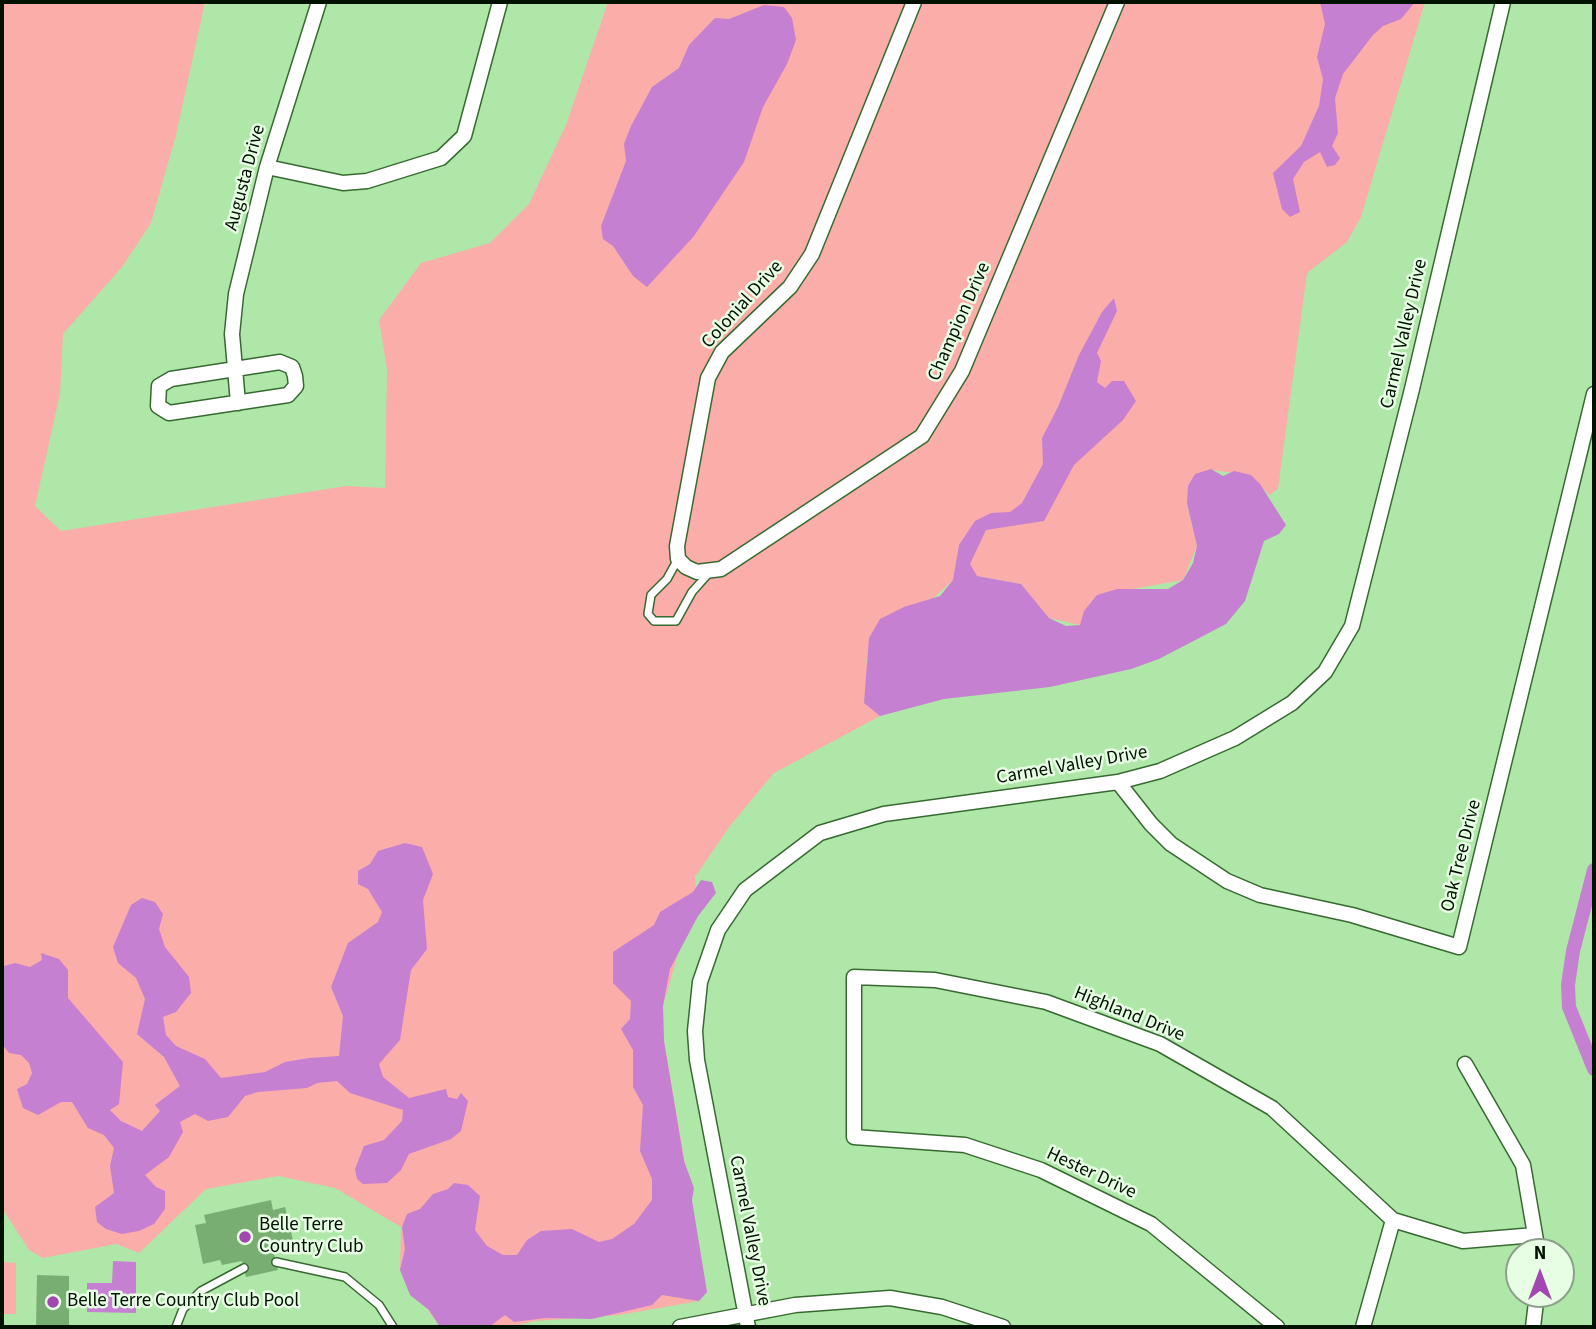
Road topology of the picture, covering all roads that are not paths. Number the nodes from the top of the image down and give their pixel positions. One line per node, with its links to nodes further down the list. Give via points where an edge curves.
1 (319, 2): 6 (street, Augusta Drive)
2 (500, 2): 6 (street, via 464,136 441,158 367,181 343,183)
3 (914, 2): 10 (street, Colonial Drive, via 812,254 790,287 722,352 708,378 677,546)
4 (1117, 2): 11 (street, Champion Drive, via 962,371 922,436)
5 (1503, 2): 12 (street, Carmel Valley Drive, via 1352,626 1325,671 1292,703 1235,738 1160,771)
6 (267, 167): 7 (street, Augusta Drive, via 234,304)
7 (234, 369): 9 (street, Augusta Drive); 9 (street, via 280,362 292,367 295,376 296,386 288,394); 9 (street, via 171,379 159,386 157,400 169,413)
8 (1594, 394): 12 (street, Oak Tree Drive, via 1459,947 1352,915 1260,895 1227,881 1171,844)
9 (238, 402)
10 (682, 563): 11 (street); 11 (lane, via 651,595 648,614 654,621 676,621 692,592)
11 (710, 573)
12 (1118, 782): 21 (street, Carmel Valley Drive, via 853,821 820,833 792,852 745,890 731,908 700,982 695,1031)
13 (1465, 1064): 16 (street, via 1523,1165)
14 (854, 1137): 15 (street, Highland Drive, via 854,977 935,980 1046,1002 1160,1044 1272,1108); 26 (street, Hester Drive, via 965,1145 1041,1170 1151,1224)
15 (1393, 1220): 16 (street, Highland Drive, via 1463,1241); 27 (street)
16 (1535, 1235): 17 (street)
17 (1536, 1238)
18 (276, 1262): 23 (lane, via 345,1277 379,1305)
19 (244, 1268): 22 (lane, via 201,1291 183,1309)
20 (1535, 1308): 28 (street)
21 (746, 1320): 24 (street); 25 (street, via 838,1299 890,1298 942,1307)
22 (176, 1327)
23 (393, 1327)
24 (680, 1327)
25 (1003, 1327)
26 (1277, 1327)
27 (1363, 1327)
28 (1533, 1327)

